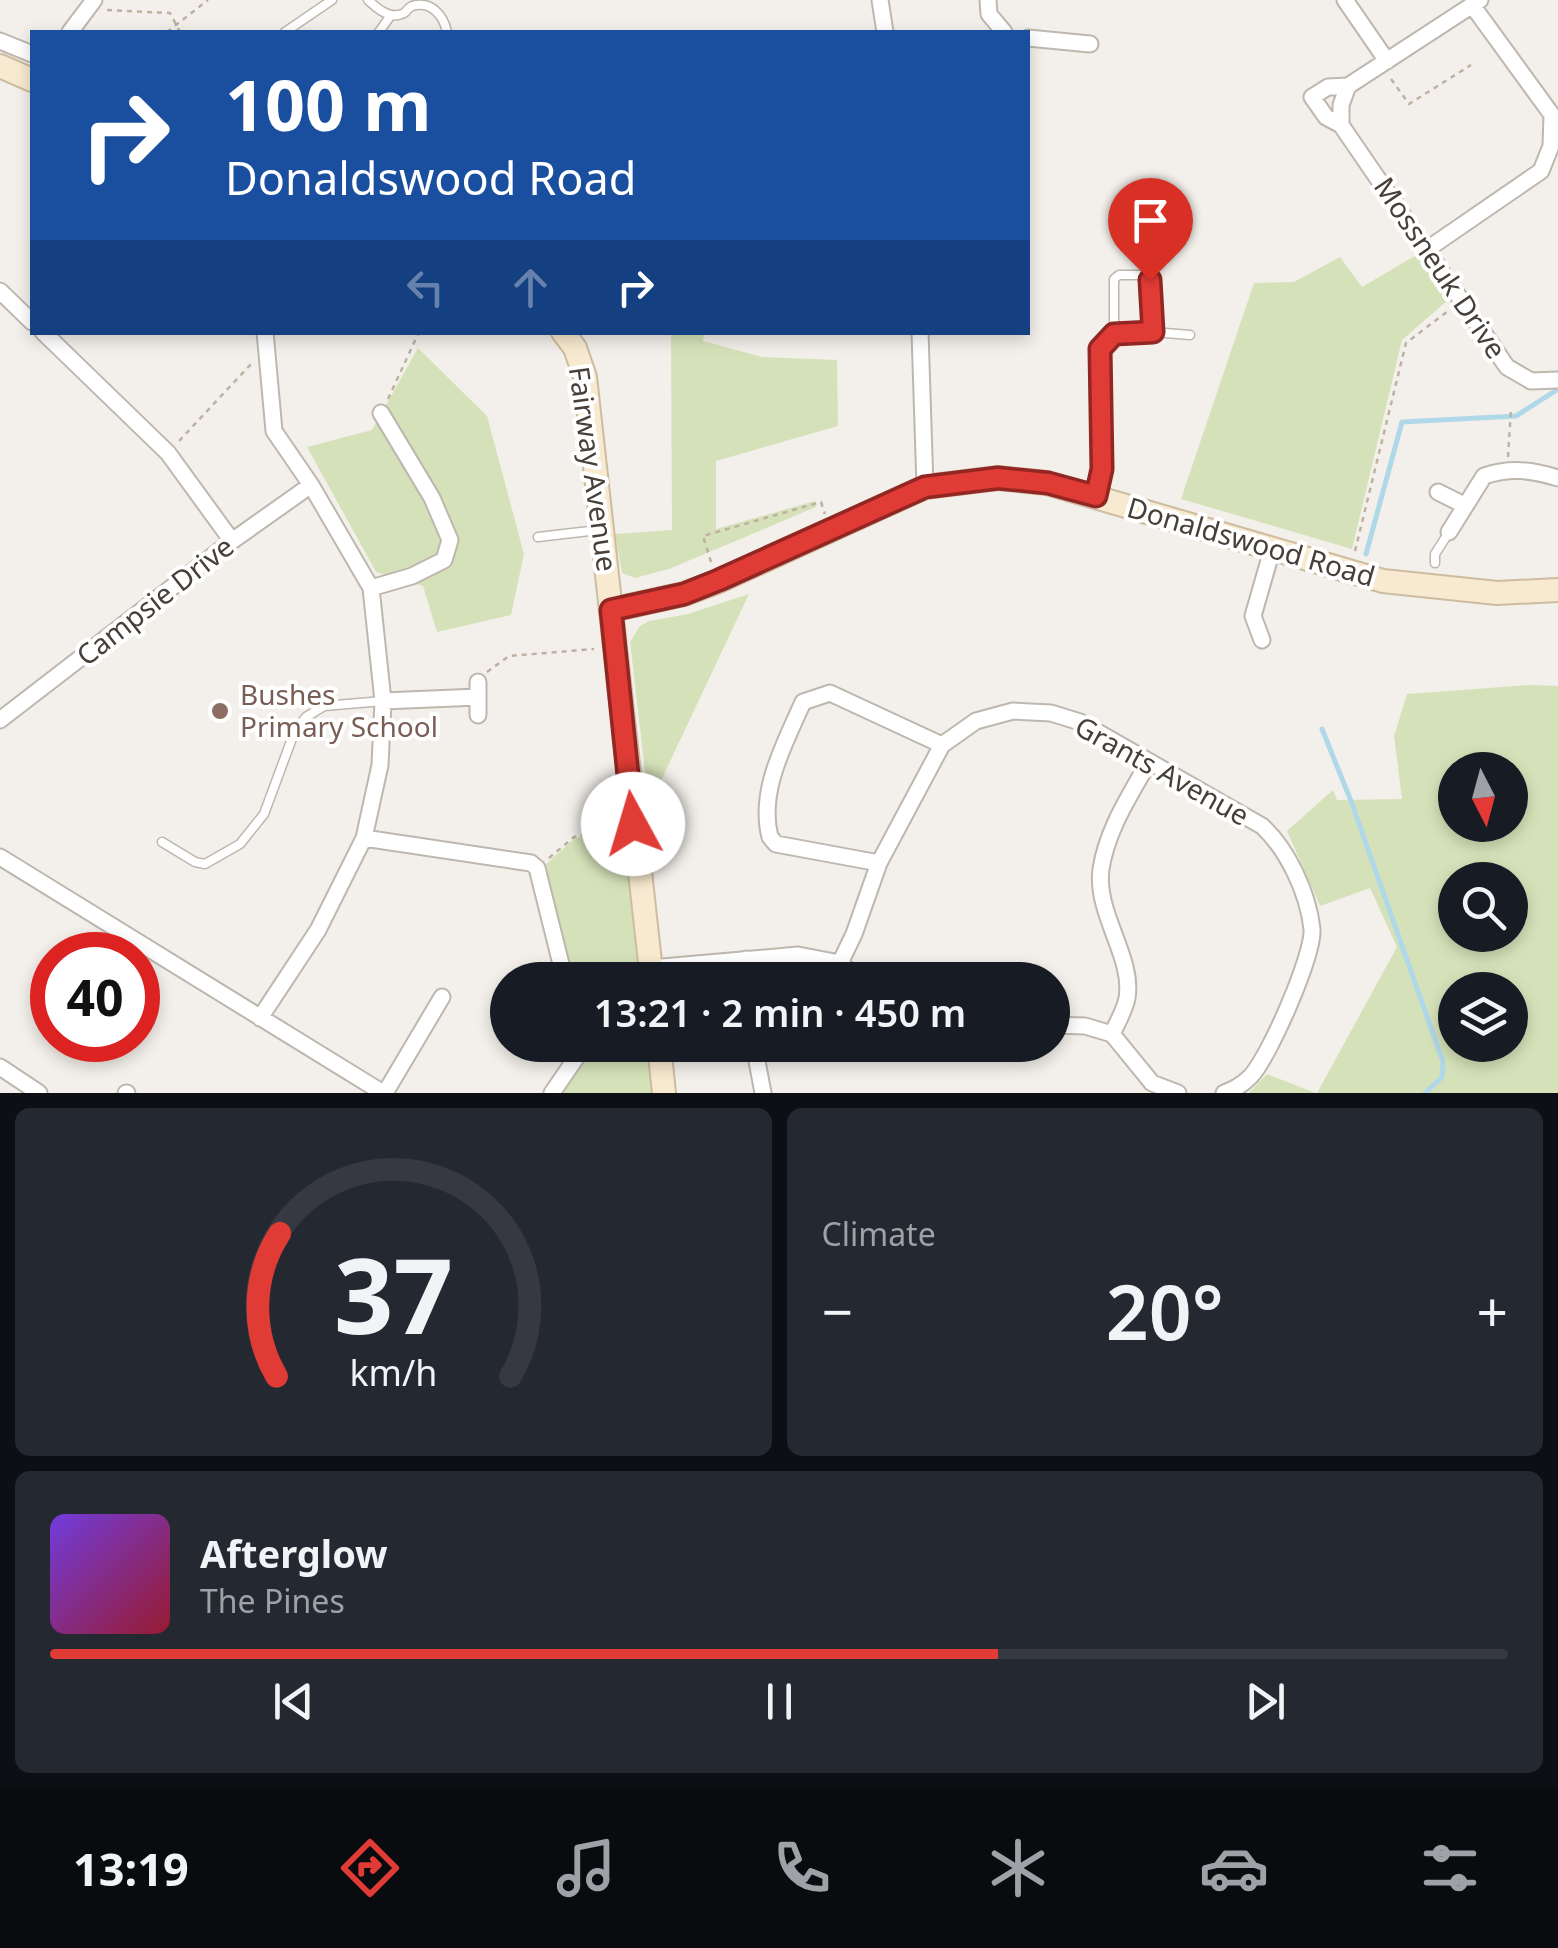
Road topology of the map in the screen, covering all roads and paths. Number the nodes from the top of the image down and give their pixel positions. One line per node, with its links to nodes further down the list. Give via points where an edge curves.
1 (208, 0): 10 (path)
2 (332, 0): 13 (lane)
3 (368, 0): 8 (lane)
4 (880, 0): 16 (street)
5 (988, 0): 17 (street, via 989,14)
6 (1345, 0): 22 (street)
7 (1476, 3): 22 (street); 28 (street, via 1552,114 1551,146 1541,171)
8 (391, 15): 14 (lane); 15 (lane, via 430,6)
9 (82, 19): 10 (path, via 170,13)
10 (176, 23): 11 (path); 12 (path)
11 (169, 30)
12 (179, 30)
13 (288, 30)
14 (380, 30)
15 (447, 30)
16 (885, 30)
17 (1002, 30)
18 (1030, 38): 20 (street)
19 (0, 41): 21 (street)
20 (1090, 44)
21 (30, 53)
22 (1384, 63): 23 (path, via 1409,104); 26 (street)
23 (1471, 64)
24 (0, 66): 25 (street)
25 (30, 79)
26 (1348, 86): 27 (street); 27 (street, Mossneuk Drive, via 1328,86 1312,97 1326,118)
27 (1340, 124): 28 (street, Mossneuk Drive)
28 (1428, 248): 30 (street, Mossneuk Drive)
29 (0, 292): 31 (street)
30 (1461, 301): 40 (street, Mossneuk Drive, via 1507,367 1532,381); 58 (path, via 1406,344)
31 (30, 320)
32 (1153, 332): 33 (lane); 33 (lane, via 1151,282 1142,274 1120,275 1112,282); 38 (lane)
33 (1114, 334): 49 (lane, via 1100,349 1102,469)
34 (46, 335): 43 (street)
35 (418, 335): 42 (path)
36 (565, 335): 51 (street, Fairway Avenue, via 585,376)
37 (920, 335): 47 (street)
38 (1190, 335)
39 (265, 341): 43 (path); 46 (street, via 274,431)
40 (1558, 380)
41 (1510, 409): 44 (path)
42 (381, 413): 60 (street, via 450,540 444,560)
43 (168, 453): 55 (street)
44 (1506, 469): 45 (street); 50 (street, via 1484,476)
45 (1558, 478)
46 (311, 486): 55 (street, Campsie Drive); 60 (street)
47 (925, 487): 49 (street, Donaldswood Road, via 998,478); 52 (street, Donaldswood Road)
48 (1438, 492): 50 (street)
49 (1096, 496): 56 (street, Donaldswood Road)
50 (1464, 506): 53 (street)
51 (602, 530): 54 (lane); 62 (street, Fairway Avenue)
52 (831, 530): 59 (street, Donaldswood Road); 59 (path, via 821,502 704,536)
53 (1449, 532): 57 (lane)
54 (538, 537)
55 (232, 542): 70 (street, Campsie Drive)
56 (1272, 550): 58 (street, Donaldswood Road); 63 (street)
57 (1434, 563)
58 (1350, 572): 61 (street, Donaldswood Road, via 1434,588)
59 (719, 580): 62 (street, Donaldswood Road)
60 (371, 588): 68 (street)
61 (1558, 590)
62 (611, 610): 66 (street, Fairway Avenue)
63 (1253, 616): 64 (street); 65 (street)
64 (1236, 620)
65 (1262, 640)
66 (615, 648): 67 (path, via 509,656); 73 (street, Fairway Avenue)
67 (478, 689): 68 (street); 69 (street)
68 (383, 701): 74 (street, via 380,765); 75 (lane, via 324,706 306,717 264,814 240,844 204,864)
69 (478, 715)
70 (0, 720)
71 (942, 744): 72 (street, Grants Avenue, via 976,721 1013,711 1050,713 1080,722); 77 (street); 77 (street, via 830,694 803,702 771,782 770,837 776,844)
72 (1148, 763): 88 (street, via 1115,823 1101,872 1104,908 1127,978 1127,1000); 100 (street, Grants Avenue, via 1262,826 1280,843 1309,916 1308,960 1266,1054 1250,1077)
73 (633, 824): 78 (path, via 574,837); 81 (street, Fairway Avenue)
74 (364, 838): 78 (street); 86 (street, via 318,930)
75 (162, 842)
76 (0, 857): 86 (street)
77 (879, 863): 84 (street)
78 (537, 868): 80 (street)
79 (746, 960): 82 (street); 83 (street, via 798,955)
80 (560, 962)
81 (650, 962)
82 (732, 962)
83 (835, 962)
84 (840, 962)
85 (442, 997): 95 (street)
86 (260, 1018): 95 (street)
87 (1070, 1026): 88 (street)
88 (1112, 1034): 93 (street)
89 (573, 1062): 96 (street)
90 (661, 1062): 97 (street)
91 (757, 1062): 98 (street)
92 (0, 1067): 94 (street)
93 (1147, 1088): 99 (street)
94 (39, 1093)
95 (384, 1093)
96 (552, 1093)
97 (664, 1093)
98 (763, 1093)
99 (1178, 1093)
100 (1224, 1093)

